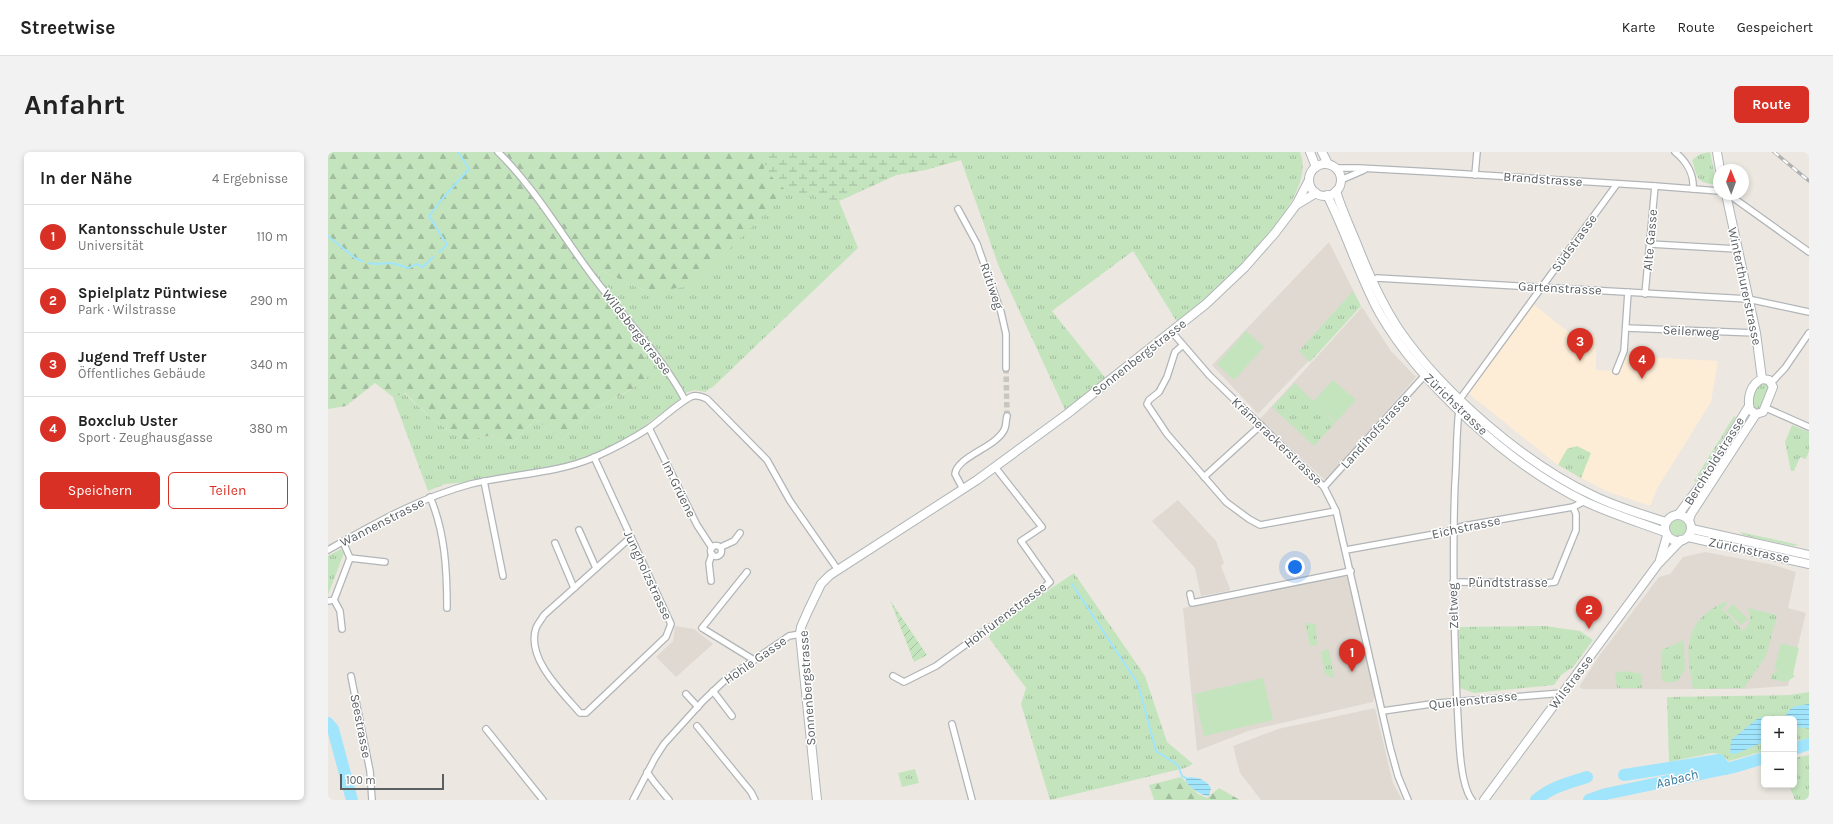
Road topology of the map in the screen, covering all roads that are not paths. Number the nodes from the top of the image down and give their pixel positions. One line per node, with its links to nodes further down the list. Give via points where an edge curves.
1 (498, 152): 46 (street, Wildsbergstrasse, via 531,189 594,278 653,349 674,378)
2 (1310, 152): 9 (main road)
3 (1322, 152): 7 (main road)
4 (1477, 152): 12 (street)
5 (1675, 152): 17 (street, via 1689,169)
6 (1717, 152): 8 (main road)
7 (1328, 164): 9 (main road); 10 (main road)
8 (1719, 164)
9 (1316, 167): 13 (main road)
10 (1336, 168): 11 (street, Brandstrasse); 14 (main road)
11 (1368, 169): 12 (street, Brandstrasse); 14 (street, Brandstrasse)
12 (1475, 175): 15 (street, Brandstrasse)
13 (1309, 180): 20 (main road); 24 (main road, Sonnenbergstrasse)
14 (1341, 180): 18 (main road)
15 (1617, 184): 16 (street, Brandstrasse); 30 (street, Südstrasse)
16 (1655, 186): 17 (street, Brandstrasse); 26 (street, Alte Gasse)
17 (1692, 189): 19 (street, Brandstrasse)
18 (1336, 191): 21 (main road); 29 (main road, Zürichstrasse)
19 (1713, 191)
20 (1316, 193): 21 (main road); 24 (main road, Sonnenbergstrasse)
21 (1327, 195): 42 (main road, Zürichstrasse, via 1380,314)
22 (1728, 200): 27 (main road, Winterthurerstrasse)
23 (1735, 200): 28 (street)
24 (1296, 205): 36 (main road, Sonnenbergstrasse, via 1245,267)
25 (958, 209): 40 (street, Rütiweg, via 977,244 1001,312 1006,334)
26 (1650, 244): 27 (street); 32 (street, Alte Gasse)
27 (1737, 249): 33 (main road, Winterthurerstrasse)
28 (1809, 252)
29 (1372, 281): 30 (street, Gartenstrasse, via 1377,278); 45 (main road, Zürichstrasse, via 1414,349 1433,373)
30 (1541, 287): 31 (street, Gartenstrasse); 45 (street, Südstrasse)
31 (1628, 292): 32 (street, Gartenstrasse); 35 (street)
32 (1645, 294): 33 (street, Gartenstrasse)
33 (1748, 299): 34 (street, Gartenstrasse); 37 (main road, Winterthurerstrasse)
34 (1809, 312)
35 (1626, 328): 37 (street, Seilerweg); 41 (street, via 1623,357)
36 (1172, 332): 39 (street, Krämerackerstrasse); 56 (main road, Sonnenbergstrasse)
37 (1756, 333): 43 (main road, Winterthurerstrasse)
38 (1809, 333): 44 (street, via 1789,363)
39 (1183, 346): 52 (street, Krämerackerstrasse); 57 (street, via 1175,352 1159,392 1147,404 1167,434)
40 (1006, 368)
41 (1616, 372)
42 (1425, 375): 49 (main road, Zürichstrasse); 59 (street, Landihofstrasse)
43 (1762, 379): 44 (main road); 47 (main road, Berchtoldstrasse, via 1758,380 1753,388)
44 (1771, 383): 48 (main road)
45 (1460, 399): 67 (main road, Zürichstrasse, via 1506,441 1571,484 1616,506)
46 (685, 400): 54 (street, Wannenstrasse); 88 (street, via 694,396 707,399 767,460 790,501)
47 (1749, 406): 50 (main road); 65 (main road, Berchtoldstrasse, via 1700,486)
48 (1766, 408): 50 (main road); 53 (street)
49 (1459, 410): 62 (main road, Zürichstrasse, via 1500,447); 68 (street, Zeltweg)
50 (1756, 414): 66 (main road, Berchtoldstrasse, via 1715,474)
51 (1007, 416): 60 (street, via 1005,430 996,440 958,466 955,474)
52 (1261, 425): 57 (street); 59 (street, Krämerackerstrasse)
53 (1809, 427)
54 (649, 428): 55 (street, Wannenstrasse); 78 (street, Im Grüene, via 697,525)
55 (594, 457): 58 (street, Wannenstrasse, via 536,473); 73 (street, Jungholzstrasse)
56 (995, 467): 60 (main road, Sonnenbergstrasse); 102 (street, Hohfurenstrasse, via 1042,527 1021,541 1050,582 936,666 904,682)
57 (1204, 477): 64 (street, via 1226,502 1260,525)
58 (484, 481): 61 (street, Wannenstrasse); 91 (street)
59 (1324, 486): 64 (street, Krämerackerstrasse)
60 (963, 489): 88 (main road, Sonnenbergstrasse)
61 (430, 497): 75 (street, Wannenstrasse); 97 (street, via 443,543)
62 (1585, 501): 63 (street, Eichstrasse); 72 (main road, Zürichstrasse)
63 (1574, 506): 68 (street, Eichstrasse); 93 (street, Pündtstrasse, via 1576,530 1555,582)
64 (1336, 511): 80 (street, Krämerackerstrasse)
65 (1678, 515): 66 (main road); 67 (main road)
66 (1689, 520): 69 (main road)
67 (1666, 522): 72 (main road)
68 (1454, 529): 80 (street, Eichstrasse); 93 (street, Zeltweg)
69 (1692, 529): 74 (main road); 82 (main road, Zürichstrasse)
70 (579, 530): 87 (street)
71 (740, 533): 77 (street, via 734,541)
72 (1666, 534): 74 (main road, via 1673,540); 85 (main road, Wilstrasse)
73 (631, 537): 87 (street); 94 (street, Jungholzstrasse, via 671,624 666,637 586,713 580,713 562,693 540,662 534,644 536,628 544,615)
74 (1685, 539): 85 (main road, Wilstrasse); 86 (main road, Zürichstrasse)
75 (343, 542): 79 (street, Wannenstrasse); 83 (street)
76 (555, 542): 94 (street)
77 (720, 547): 78 (street, via 715,545); 81 (street, via 720,555)
78 (712, 548): 81 (street)
79 (328, 550)
80 (1346, 550): 89 (street, Krämerackerstrasse)
81 (712, 554): 92 (street, via 709,563)
82 (1809, 555)
83 (350, 558): 84 (street); 96 (street)
84 (386, 562)
85 (1658, 564): 104 (main road, Wilstrasse)
86 (1809, 564)
87 (596, 568): 94 (street)
88 (838, 570): 99 (main road, Sonnenbergstrasse, via 821,584)
89 (1351, 570): 95 (street, via 1192,603); 108 (street, Krämerackerstrasse)
90 (747, 572): 100 (street, via 702,628)
91 (503, 576)
92 (711, 581)
93 (1453, 582): 106 (street, Zeltweg)
94 (574, 588)
95 (1190, 594)
96 (331, 601): 98 (street, via 340,611)
97 (447, 608)
98 (342, 629)
99 (800, 634): 100 (street, Hohle Gasse, via 789,636); 119 (main road, Sonnenbergstrasse)
100 (754, 660): 103 (street, Hohle Gasse)
101 (351, 676): 114 (street, Seestrasse, via 370,771)
102 (893, 676)
103 (713, 691): 107 (street, Hohle Gasse); 109 (street, Hohle Gasse)
104 (1563, 693): 106 (street, Quellenstrasse); 123 (main road, Wilstrasse)
105 (686, 694): 107 (street)
106 (1457, 701): 108 (street, Quellenstrasse); 122 (street, Zeltweg, via 1463,775 1467,794)
107 (698, 707): 113 (street, Hohle Gasse, via 664,744)
108 (1383, 711): 121 (street, Krämerackerstrasse, via 1398,776)
109 (732, 716)
110 (952, 724): 120 (street)
111 (697, 726): 118 (street)
112 (486, 729): 115 (street)
113 (647, 772): 116 (street, Hohle Gasse); 117 (street)
114 (372, 800)
115 (543, 800)
116 (633, 800)
117 (669, 800)
118 (755, 800)
119 (817, 800)
120 (972, 800)
121 (1408, 800)
122 (1472, 800)
123 (1484, 800)

